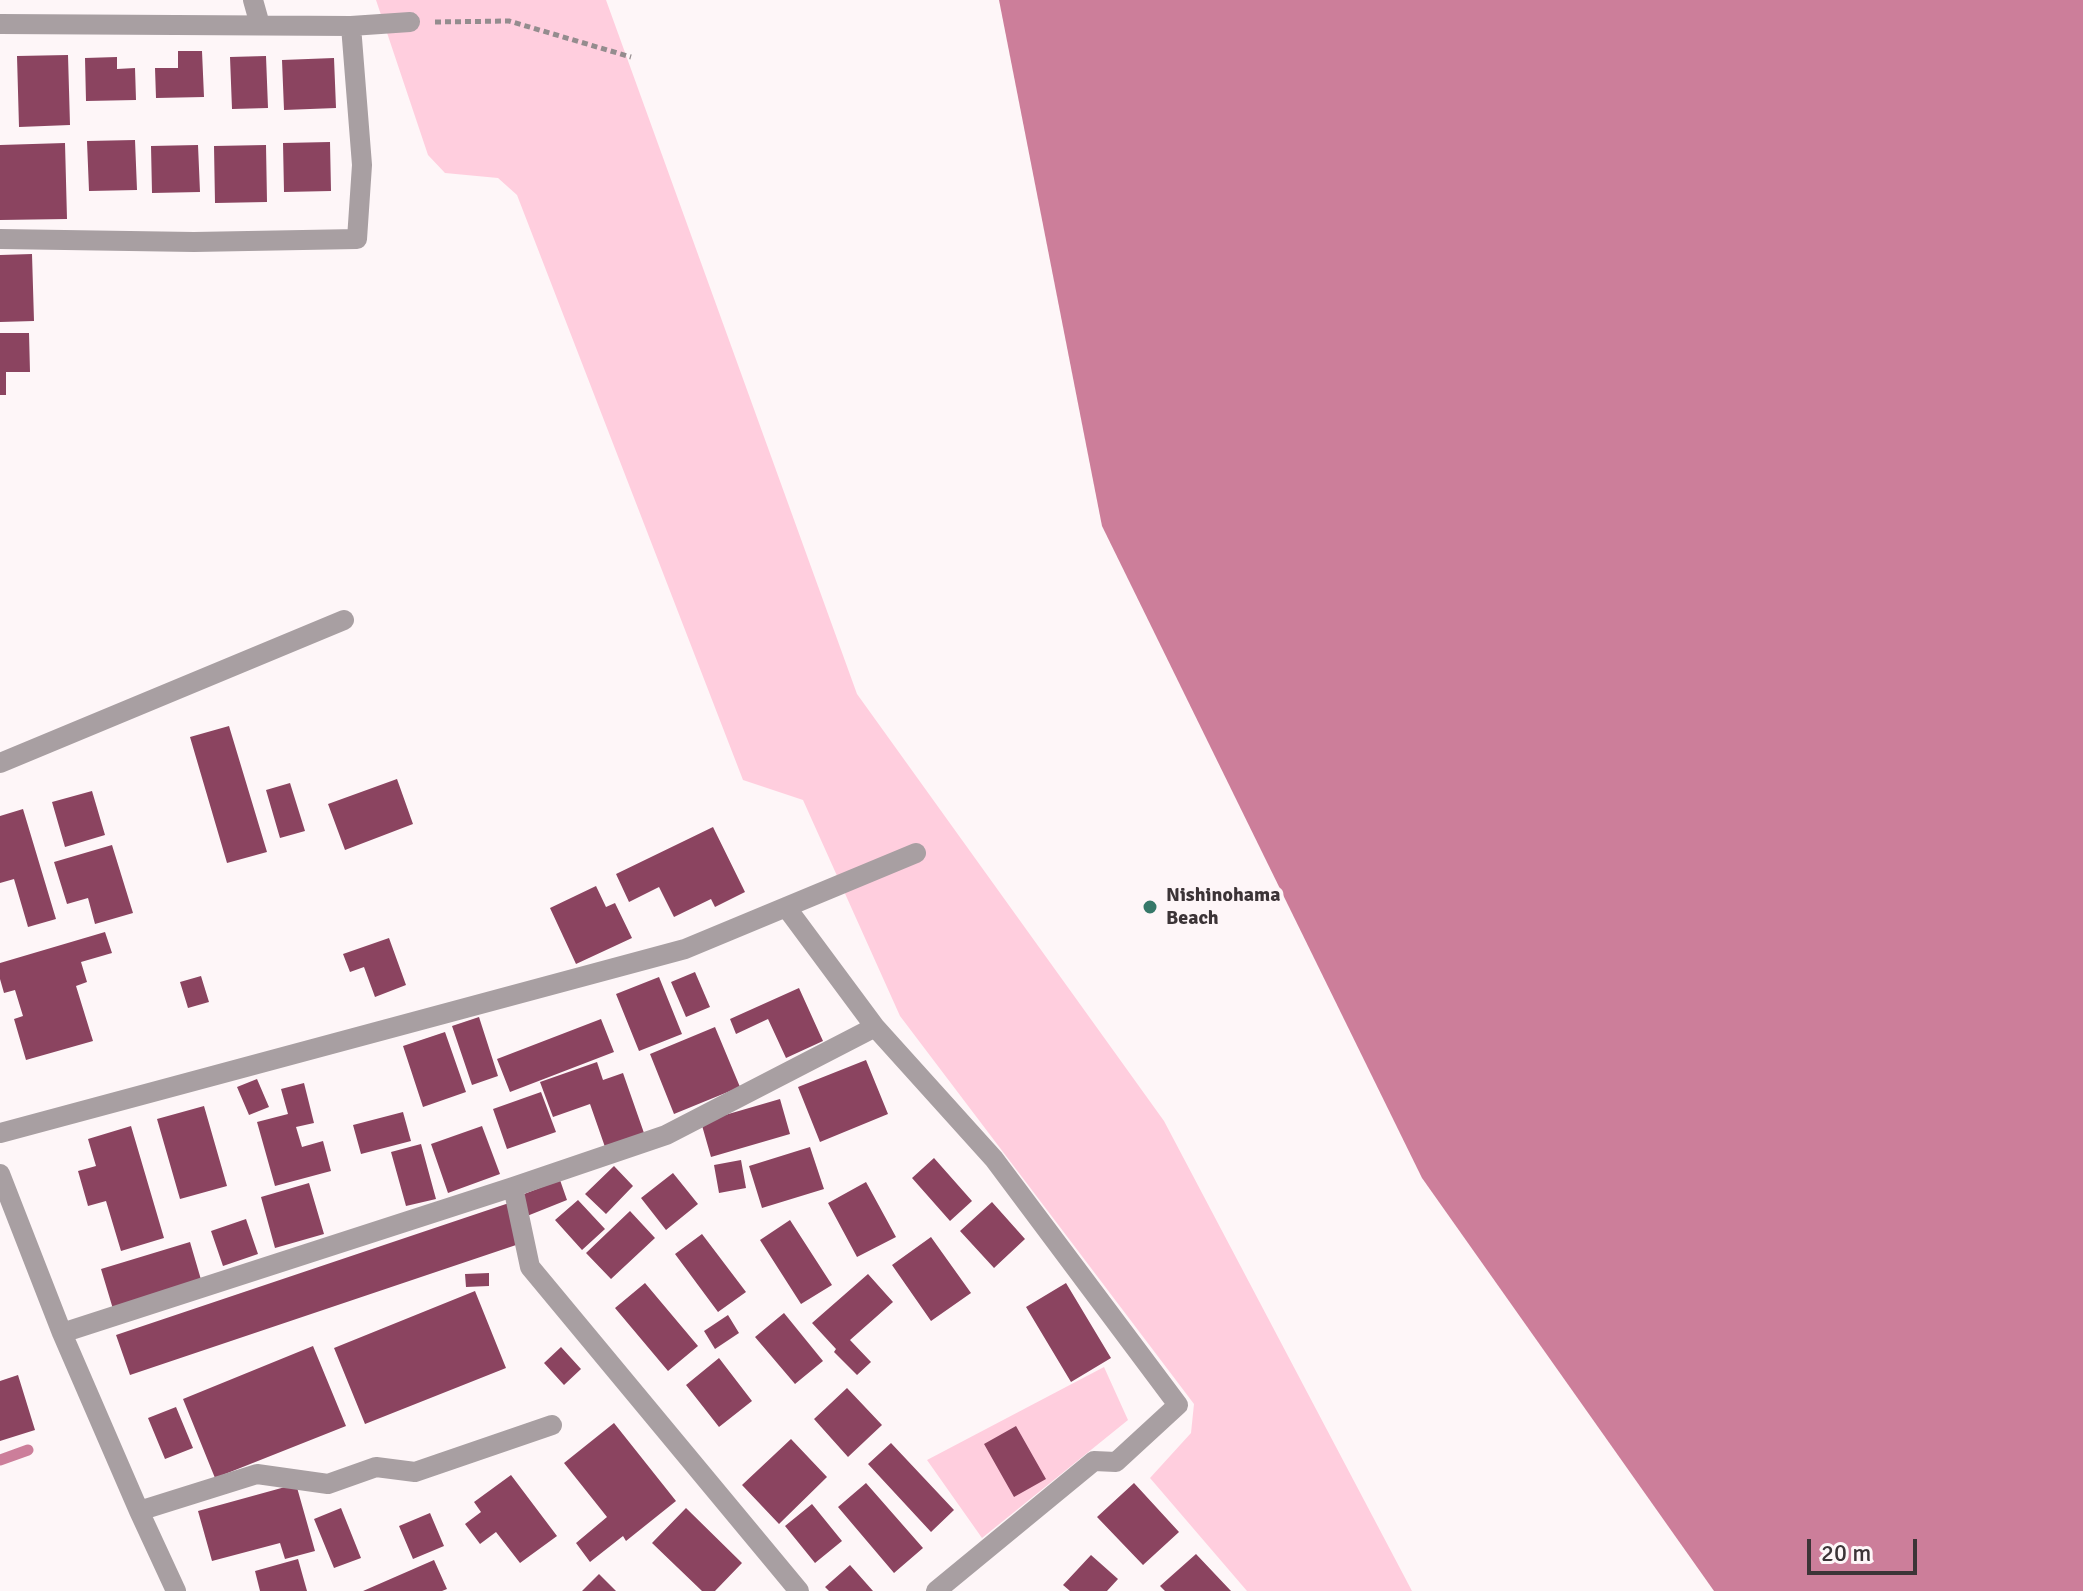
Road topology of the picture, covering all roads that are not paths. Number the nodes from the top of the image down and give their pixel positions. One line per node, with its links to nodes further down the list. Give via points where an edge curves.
1 (253, 0): 4 (street)
2 (410, 22): 5 (street)
3 (0, 24): 4 (street)
4 (260, 25): 5 (street)
5 (351, 26): 6 (street, via 362,165 357,239)
6 (0, 239)
7 (344, 620): 8 (street)
8 (0, 763)
9 (916, 853): 10 (street)
10 (786, 907): 11 (street); 12 (street, via 685,949)
11 (875, 1027): 14 (street, via 666,1135); 20 (street, via 994,1159 1178,1405 1116,1462 1094,1461)
12 (0, 1133)
13 (0, 1174): 15 (street)
14 (513, 1187): 15 (street); 19 (street, via 530,1267)
15 (62, 1333): 17 (street)
16 (552, 1425): 17 (street, via 415,1472 376,1467 328,1484 257,1474)
17 (139, 1511): 18 (street)
18 (176, 1591)
19 (799, 1591)
20 (936, 1591)

